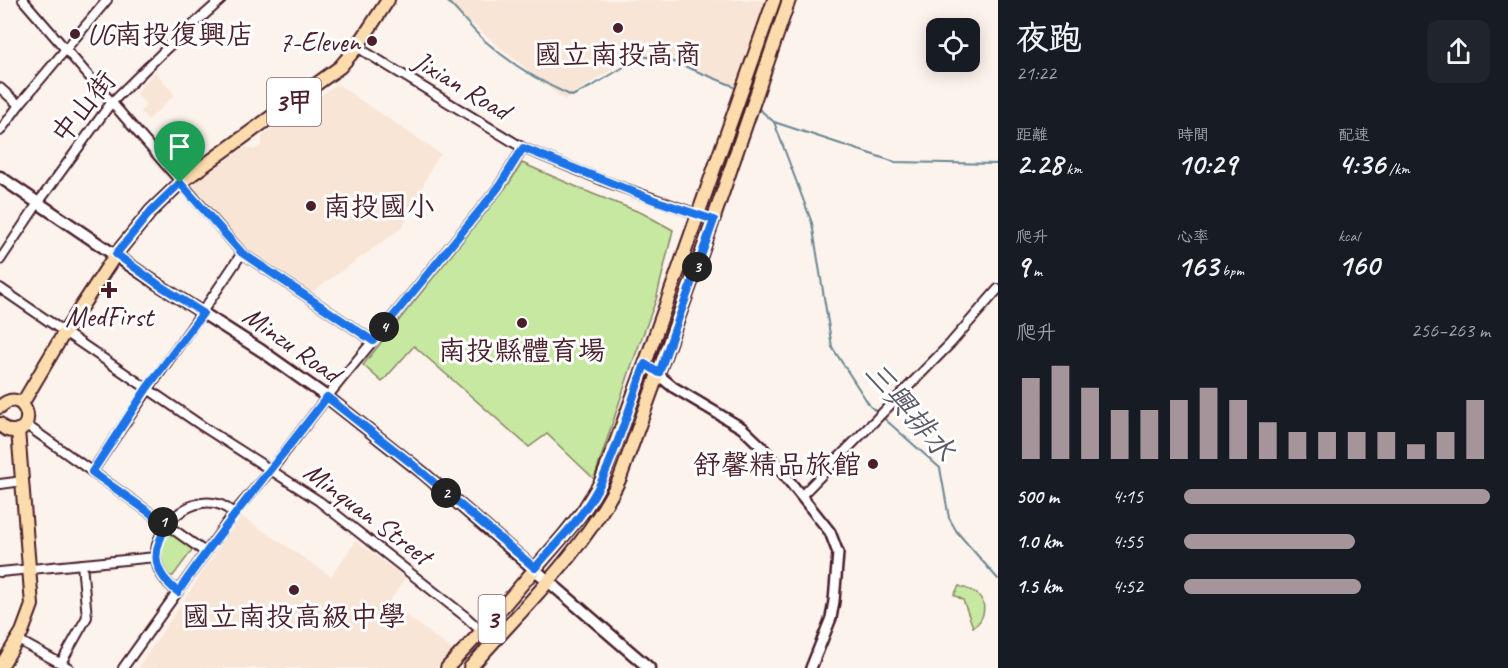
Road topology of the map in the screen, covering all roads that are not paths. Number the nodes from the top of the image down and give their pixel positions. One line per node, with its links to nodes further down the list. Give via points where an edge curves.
1 (106, 0): 8 (street)
2 (221, 0): 10 (street, 中山街)
3 (387, 0): 7 (main road, 3甲)
4 (774, 0): 17 (main road, 3)
5 (789, 0): 18 (main road, 3)
6 (27, 2): 8 (street)
7 (357, 47): 13 (street, Jixian Road); 15 (main road, 3甲, via 320,83)
8 (64, 49): 10 (street); 11 (street)
9 (0, 88): 11 (street)
10 (111, 103): 15 (street); 16 (street, 中山街)
11 (19, 105): 12 (street)
12 (0, 131)
13 (523, 148): 17 (street, Jixian Road); 26 (street, via 498,188)
14 (0, 177): 16 (main road, Minzu Road)
15 (180, 183): 19 (street); 20 (main road, 3甲)
16 (38, 203): 20 (main road, Minzu Road); 21 (street, 中山街)
17 (698, 214): 18 (street, Jixian Road); 27 (main road, 3)
18 (714, 220): 28 (main road, 3)
19 (242, 253): 24 (street); 26 (street)
20 (116, 254): 24 (main road, Minzu Road); 25 (main road, 3甲)
21 (0, 260)
22 (0, 288): 25 (street, Minquan Street)
23 (998, 289): 39 (street, via 950,344)
24 (203, 313): 29 (street); 30 (main road, Minzu Road)
25 (64, 333): 29 (street, Minquan Street); 31 (main road, 3甲)
26 (373, 341): 30 (street)
27 (645, 364): 28 (street); 45 (main road, 3, via 601,482 583,511)
28 (659, 373): 39 (street, via 673,387 742,428); 48 (main road, 3, via 609,501)
29 (147, 388): 35 (street, Minquan Street); 36 (street)
30 (327, 397): 35 (street); 45 (main road, Minzu Road)
31 (22, 404): 32 (main road, via 11,401); 34 (main road, via 27,415)
32 (0, 407)
33 (0, 424): 34 (main road, via 7,430)
34 (22, 427): 36 (street); 37 (main road)
35 (271, 471): 40 (street); 50 (street, Minquan Street, via 329,508)
36 (92, 472): 41 (street)
37 (23, 481): 38 (street); 46 (main road)
38 (0, 484)
39 (802, 495): 60 (street, via 830,532 838,553 833,610)
40 (234, 513): 41 (street, via 218,504 199,503 179,512); 42 (street)
41 (167, 525): 42 (street); 43 (street, via 156,546)
42 (205, 552): 49 (street)
43 (156, 557): 44 (street); 49 (street, via 162,577)
44 (82, 564): 46 (street); 53 (street, via 87,617)
45 (535, 568): 48 (main road, Minzu Road); 50 (main road, 3)
46 (29, 570): 47 (street); 51 (main road, via 32,605)
47 (0, 572)
48 (548, 580): 52 (main road, 3); 59 (main road, Minzu Road)
49 (178, 592): 56 (street)
50 (482, 632): 52 (street, Minquan Street); 57 (main road, 3)
51 (18, 640): 53 (street); 54 (main road)
52 (494, 642): 58 (main road, 3)
53 (61, 663): 55 (street)
54 (0, 668)
55 (69, 668)
56 (123, 668)
57 (447, 668)
58 (470, 668)
59 (649, 668)
60 (811, 668)

